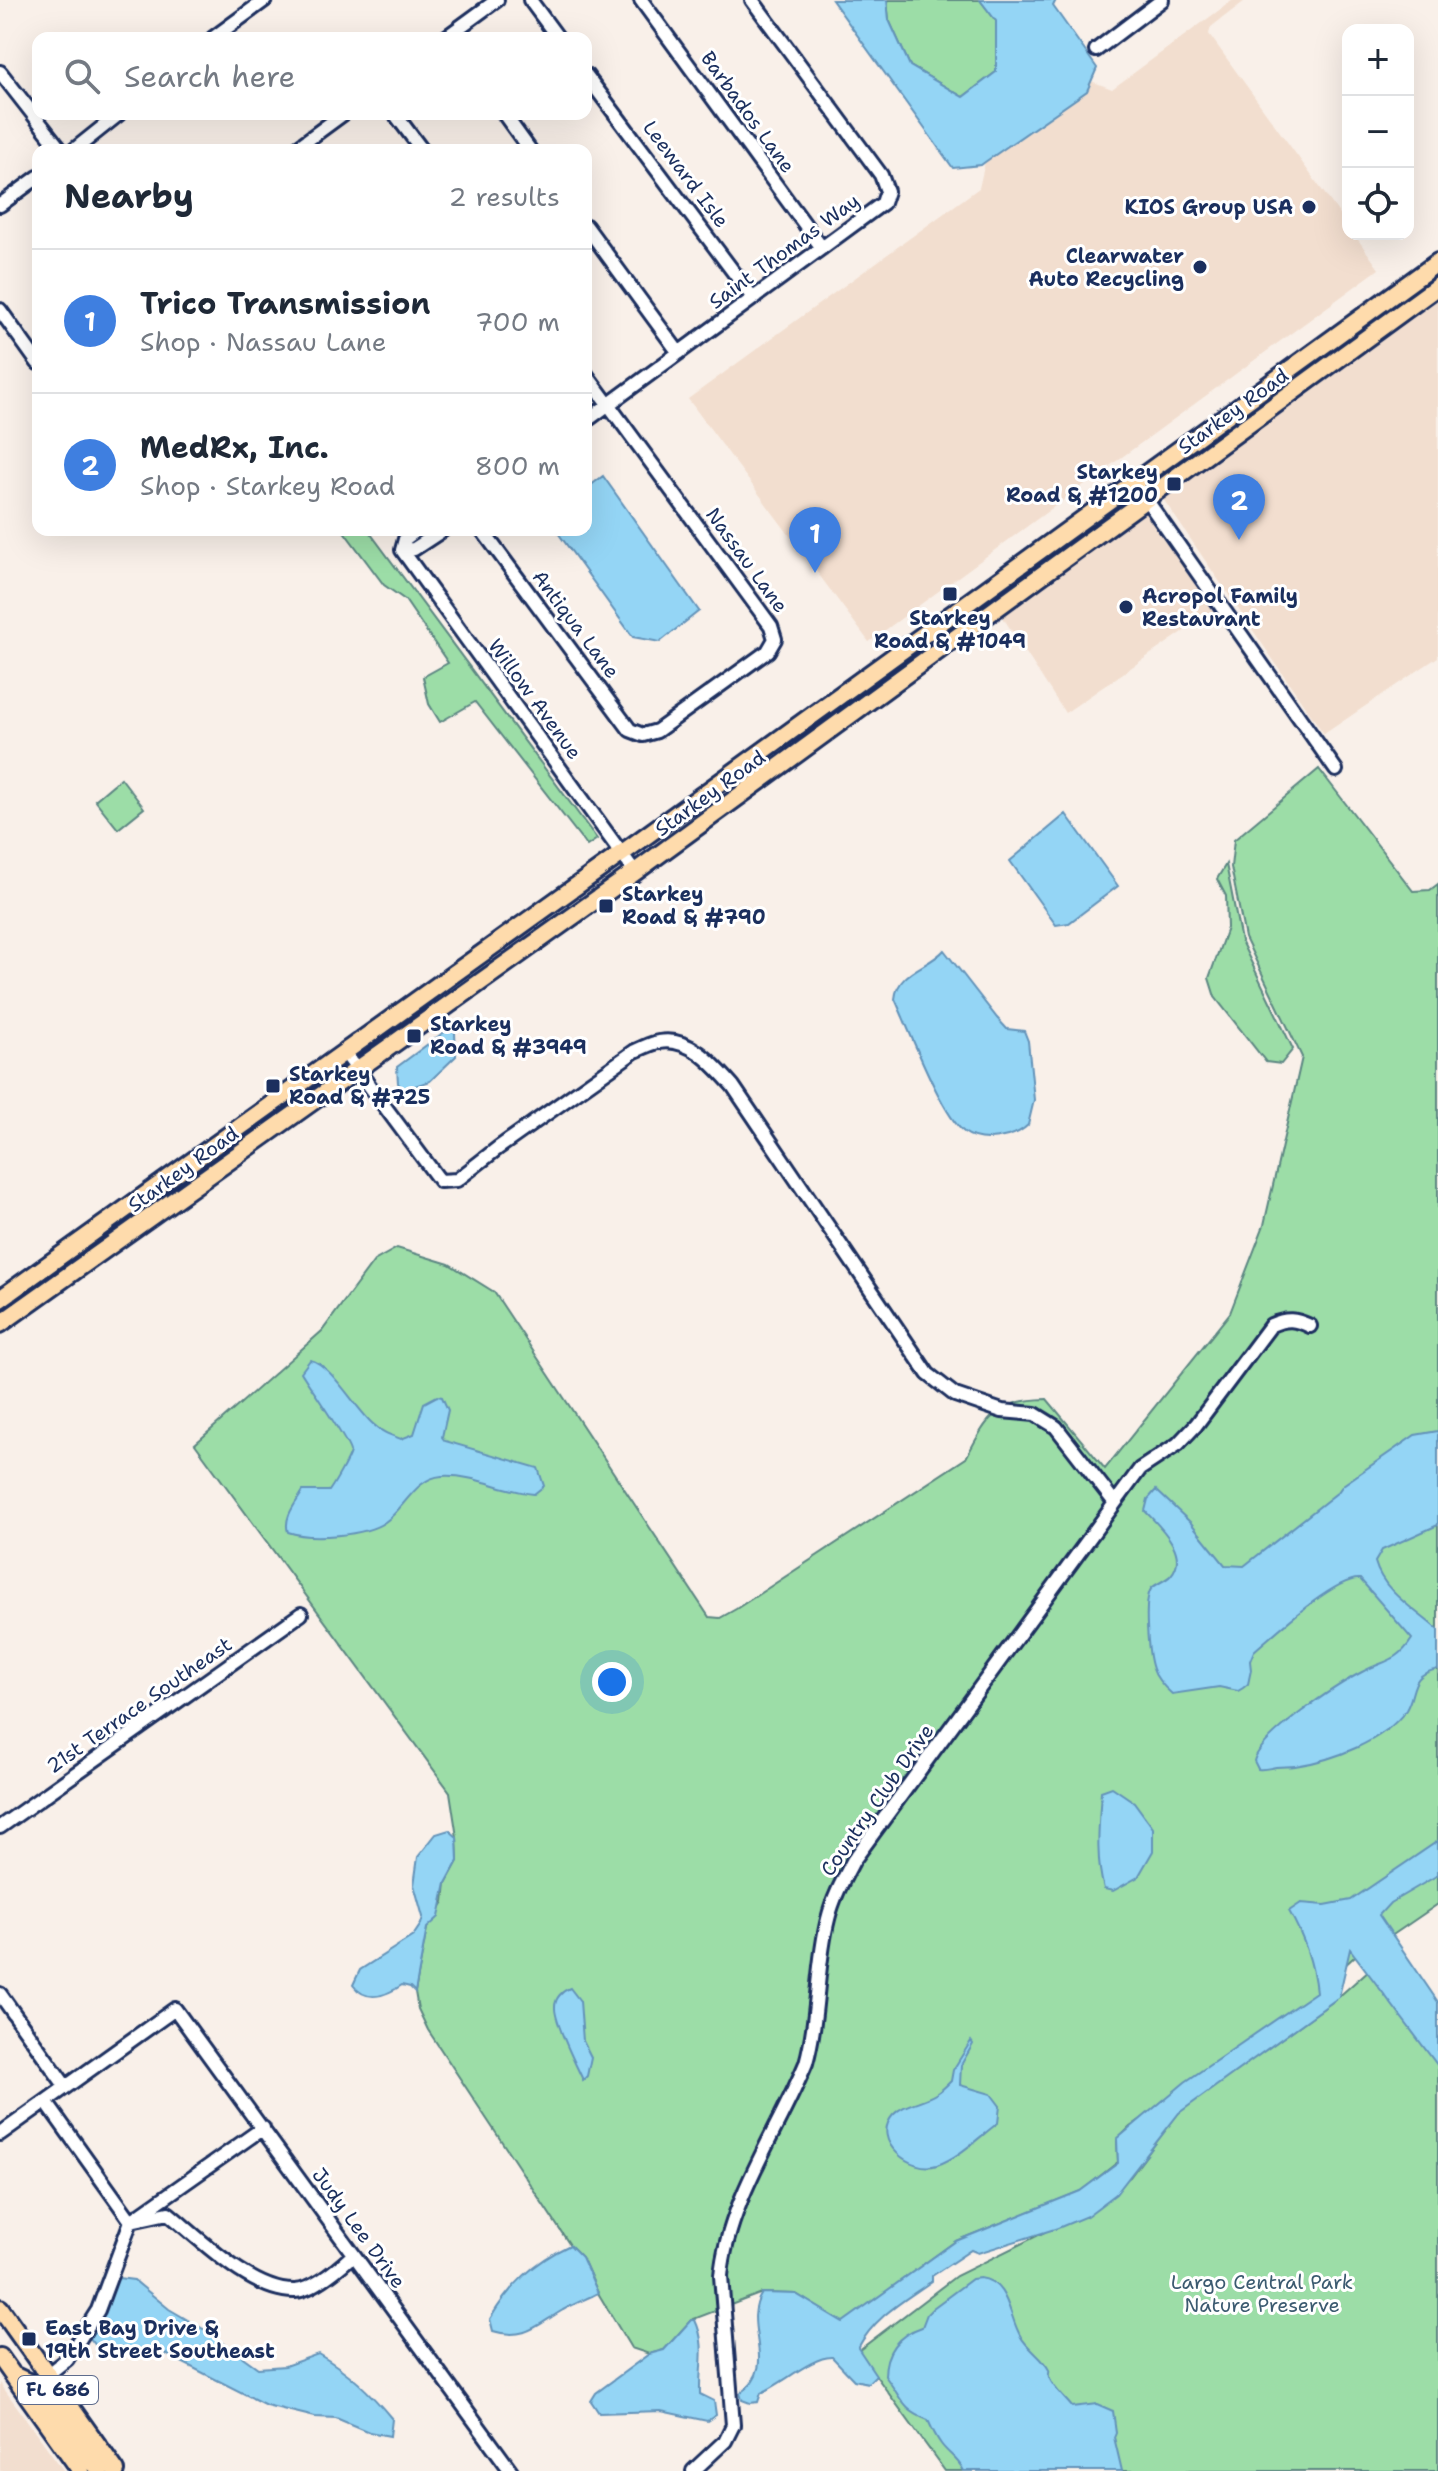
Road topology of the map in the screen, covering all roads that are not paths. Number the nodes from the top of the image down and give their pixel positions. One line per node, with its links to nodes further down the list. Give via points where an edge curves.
1 (265, 0): 7 (street)
2 (497, 0): 8 (street)
3 (530, 0): 9 (street)
4 (641, 0): 27 (street, Barbados Lane)
5 (752, 0): 27 (street, Saint Thomas Way, via 881,175 887,191 883,203)
6 (1162, 0): 10 (street)
7 (221, 32)
8 (455, 32)
9 (554, 32)
10 (1096, 50)
11 (0, 72): 13 (street)
12 (592, 83): 30 (street, Leeward Isle)
13 (32, 113)
14 (38, 120): 19 (street)
15 (112, 120): 20 (street)
16 (337, 120): 21 (street)
17 (400, 120): 22 (street)
18 (508, 120): 23 (street)
19 (56, 144)
20 (82, 144)
21 (311, 144)
22 (418, 144)
23 (526, 144)
24 (32, 181): 25 (street)
25 (0, 205)
26 (592, 234): 32 (street)
27 (822, 248): 30 (street, Saint Thomas Way)
28 (1438, 262): 37 (main road, Starkey Road)
29 (1438, 286): 38 (main road, Starkey Road)
30 (753, 298): 32 (street, Saint Thomas Way)
31 (0, 310): 33 (street)
32 (679, 353): 35 (street, Saint Thomas Way)
33 (32, 355)
34 (592, 382): 35 (street, Nassau Lane)
35 (609, 404): 36 (street, Saint Thomas Way); 43 (street, Nassau Lane, via 771,626 775,639 768,651 657,731)
36 (592, 417)
37 (1134, 482): 38 (street); 45 (main road, Starkey Road)
38 (1146, 500): 44 (street); 46 (main road, Starkey Road)
39 (409, 536): 42 (street)
40 (434, 536): 42 (street)
41 (486, 536): 43 (street, Antiqua Lane, via 630,730)
42 (402, 550): 45 (street, Willow Avenue)
43 (643, 735)
44 (1336, 770)
45 (621, 854): 46 (street, Willow Avenue); 47 (main road, Starkey Road)
46 (635, 872): 48 (main road, Starkey Road)
47 (345, 1053): 48 (street); 49 (main road, Starkey Road)
48 (358, 1069): 50 (main road, Starkey Road); 52 (street, via 440,1181 457,1180 635,1051 661,1041 689,1046 733,1086 928,1374 955,1395 1002,1411 1035,1414 1056,1427)
49 (0, 1299)
50 (0, 1324)
51 (1310, 1326): 52 (street, Country Club Drive, via 1296,1319 1271,1325 1196,1425 1140,1469)
52 (1115, 1503): 70 (street, Country Club Drive, via 853,1861 836,1892 806,2063 723,2252 733,2425 725,2441)
53 (301, 1614): 54 (street, 21st Terrace Southeast)
54 (0, 1827)
55 (0, 1994): 56 (street)
56 (66, 2087): 57 (street); 58 (street, Judy Lee Drive, via 175,2009)
57 (46, 2102): 59 (street); 60 (street)
58 (263, 2128): 60 (street); 61 (street, Judy Lee Drive)
59 (0, 2134)
60 (131, 2221): 61 (street, via 168,2213 264,2285 297,2291 330,2276); 64 (street, via 98,2310 72,2352)
61 (353, 2255): 69 (street, Judy Lee Drive)
62 (0, 2308): 64 (main road, FL 686)
63 (0, 2357): 65 (main road, FL 686)
64 (47, 2375): 68 (main road, FL 686)
65 (13, 2376): 66 (main road, FL 686); 67 (main road, via 41,2390)
66 (81, 2471)
67 (100, 2471)
68 (116, 2471)
69 (511, 2471)
70 (693, 2471)

